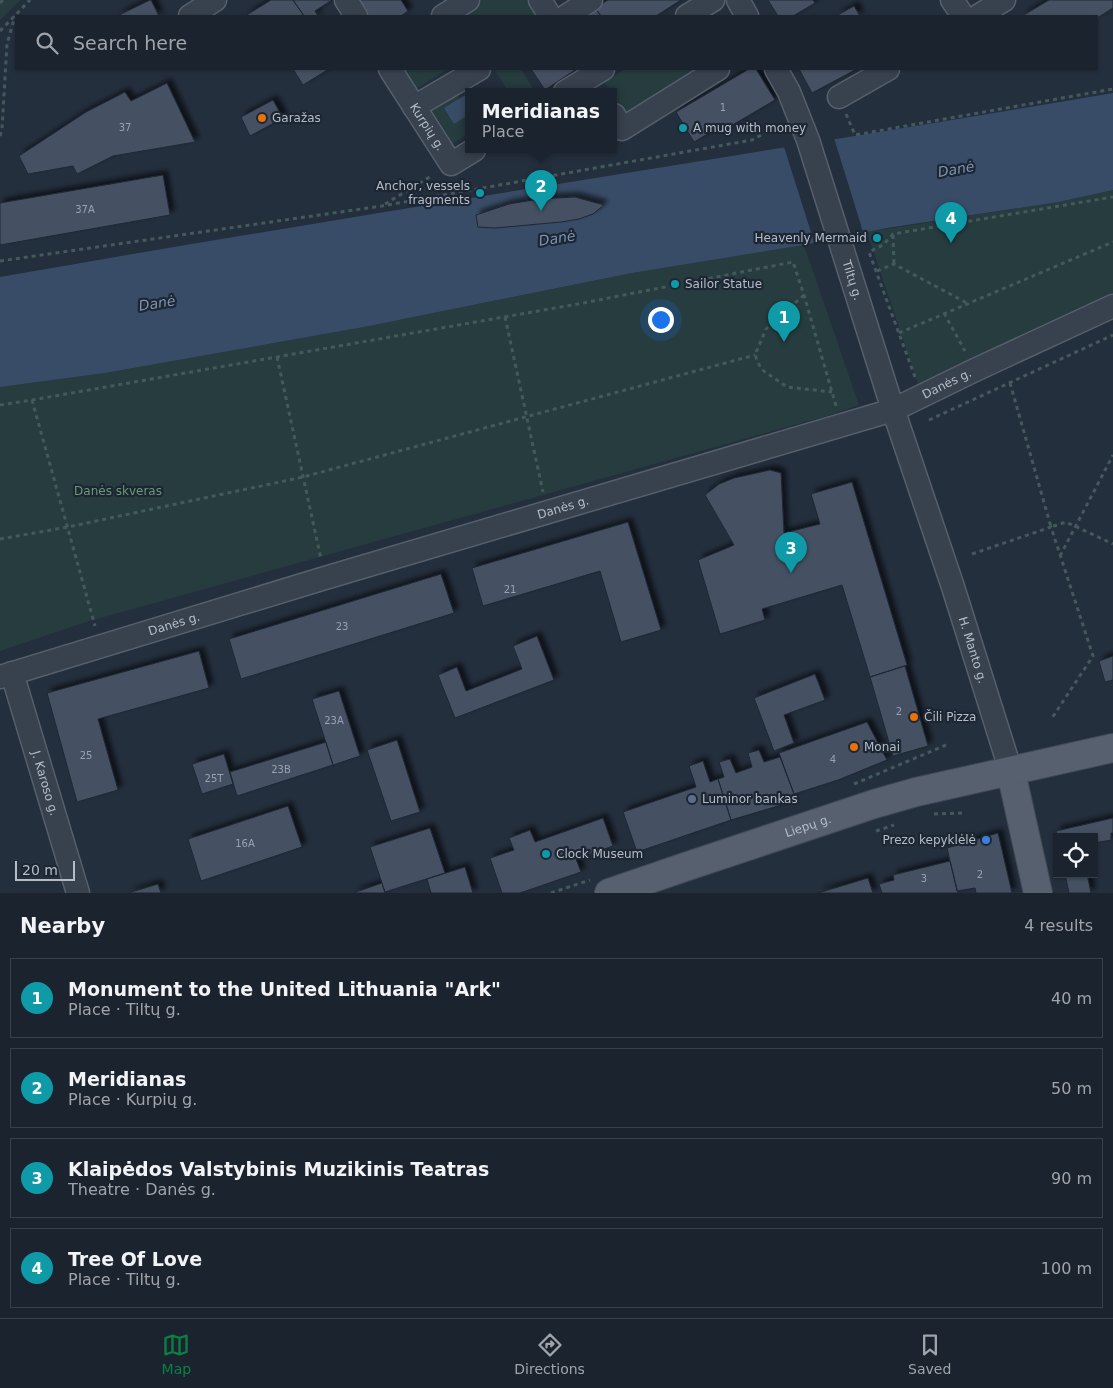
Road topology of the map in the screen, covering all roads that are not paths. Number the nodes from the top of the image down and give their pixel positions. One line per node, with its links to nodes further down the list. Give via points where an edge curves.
1 (215, 0): 10 (street)
2 (346, 0): 11 (street)
3 (468, 0): 12 (street)
4 (540, 0): 13 (street)
5 (591, 0): 14 (street)
6 (713, 0): 15 (street)
7 (738, 0): 16 (street)
8 (952, 0): 17 (street)
9 (1004, 0): 18 (street)
10 (192, 15)
11 (355, 15)
12 (445, 15)
13 (549, 15)
14 (568, 15)
15 (689, 15)
16 (746, 15)
17 (962, 15)
18 (980, 15)
19 (391, 70): 27 (street, Kurpių g.)
20 (477, 70): 27 (street)
21 (716, 70): 28 (street, via 622,129)
22 (777, 70): 31 (street, Tiltų g., via 808,140)
23 (886, 70): 26 (street)
24 (594, 77): 25 (street)
25 (573, 88)
26 (839, 97)
27 (414, 107): 29 (street, Kurpių g., via 452,164)
28 (617, 120)
29 (469, 153)
30 (1113, 306): 31 (street, Danės g.)
31 (893, 410): 32 (street, Danės g.); 34 (street, H. Manto g.)
32 (6, 675): 35 (street, J. Karoso g.)
33 (1113, 748): 34 (main road, Liepų g.)
34 (1011, 772): 36 (main road, Liepų g., via 874,804); 37 (main road, H. Manto g.)
35 (78, 893)
36 (609, 893)
37 (1038, 893)

